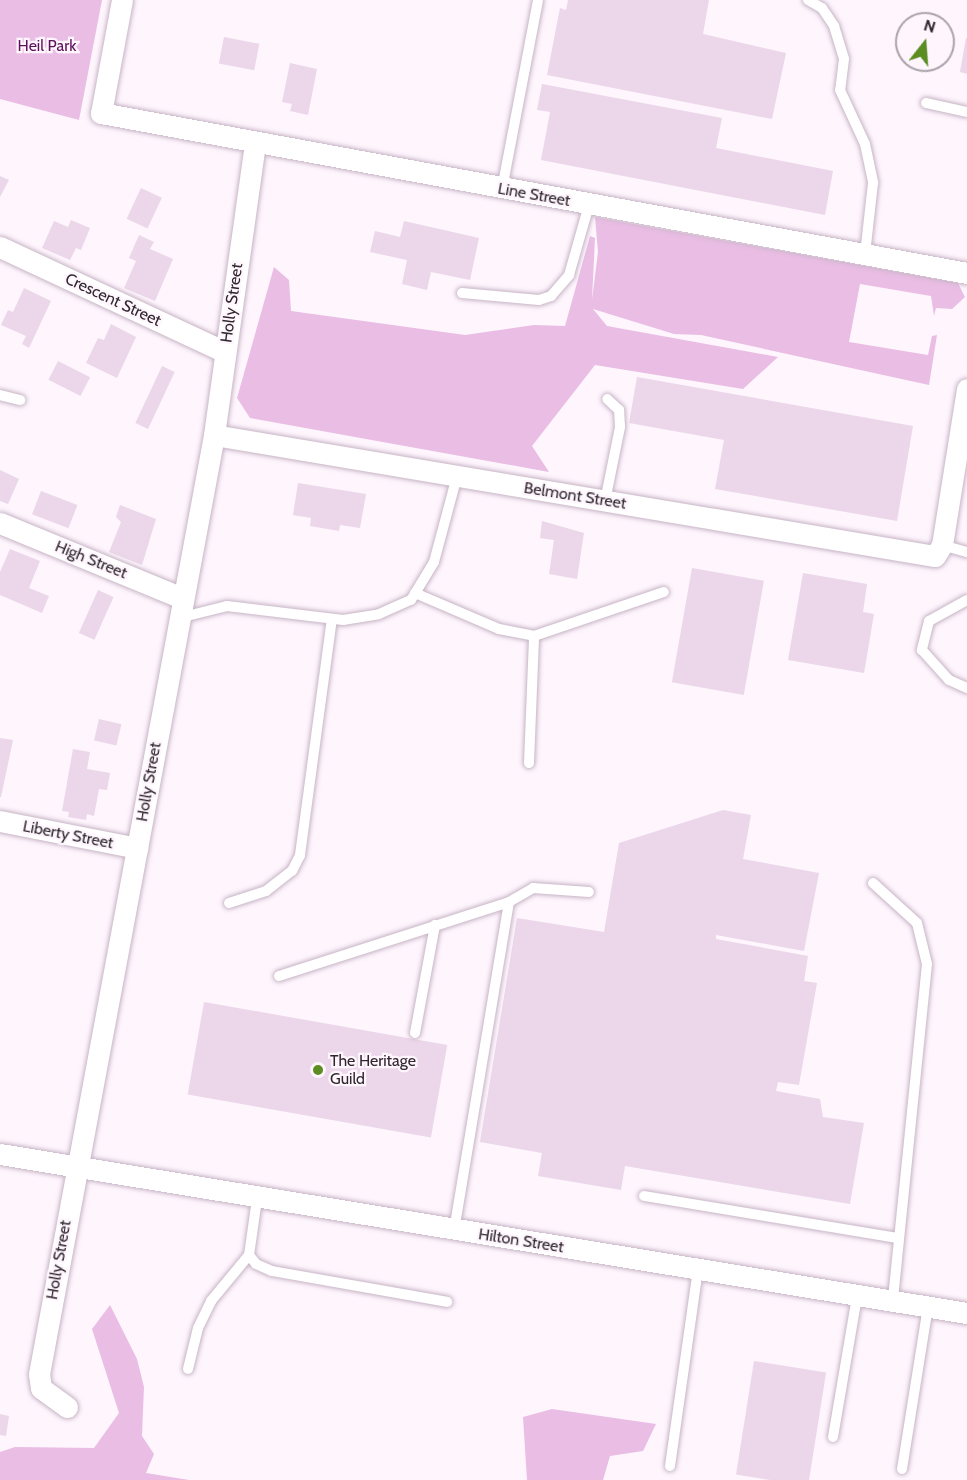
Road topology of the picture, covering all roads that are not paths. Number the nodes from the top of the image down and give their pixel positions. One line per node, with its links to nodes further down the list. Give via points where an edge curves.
1 (122, 0): 6 (street, Line Street, via 101,112)
2 (538, 0): 7 (lane)
3 (808, 0): 10 (lane, via 822,8 834,26 844,59 840,90 865,144 873,183)
4 (926, 103): 5 (lane)
5 (967, 112)
6 (255, 143): 7 (street, Line Street); 13 (street, Holly Street)
7 (502, 189): 8 (street, Line Street)
8 (588, 205): 10 (street, Line Street); 12 (lane, via 587,223 569,274 551,296 539,300)
9 (0, 247): 13 (street, Crescent Street)
10 (865, 254): 11 (street, Line Street)
11 (967, 273)
12 (462, 293)
13 (225, 352): 18 (street, Holly Street)
14 (967, 389): 22 (street)
15 (0, 395): 17 (lane)
16 (607, 399): 20 (lane, via 619,411 620,427)
17 (20, 400)
18 (214, 435): 19 (street, Belmont Street); 27 (street, Holly Street)
19 (457, 476): 20 (street, Belmont Street); 25 (lane, via 434,562)
20 (605, 501): 22 (street, Belmont Street)
21 (0, 522): 27 (street, High Street)
22 (939, 550): 23 (lane)
23 (967, 552)
24 (664, 592): 29 (lane)
25 (416, 593): 28 (lane, via 411,600 379,614); 29 (lane, via 499,628)
26 (967, 600): 30 (lane, via 929,621 922,650 949,680)
27 (180, 608): 28 (lane, via 227,606); 33 (street, Holly Street)
28 (332, 618): 37 (lane, via 300,855 292,871 266,891)
29 (534, 636): 31 (lane)
30 (967, 688)
31 (529, 763)
32 (0, 821): 33 (street, Liberty Street)
33 (136, 848): 42 (street, Holly Street)
34 (873, 883): 46 (lane, via 917,923 927,964)
35 (589, 892): 36 (lane, via 533,888)
36 (509, 902): 38 (lane); 45 (lane)
37 (229, 903)
38 (435, 926): 39 (lane); 40 (lane)
39 (279, 976)
40 (415, 1033)
41 (0, 1154): 42 (street, Hilton Street)
42 (75, 1170): 44 (street, Hilton Street); 55 (street, Holly Street, via 39,1374 41,1388)
43 (644, 1196): 46 (lane)
44 (257, 1199): 45 (street, Hilton Street); 47 (lane)
45 (454, 1231): 48 (street, Hilton Street)
46 (899, 1238): 50 (lane)
47 (249, 1255): 51 (lane, via 256,1264 272,1271); 54 (lane, via 211,1301 198,1328)
48 (698, 1270): 49 (street, Hilton Street); 57 (lane)
49 (857, 1296): 50 (street, Hilton Street); 56 (lane)
50 (893, 1301): 52 (street, Hilton Street)
51 (447, 1302)
52 (928, 1307): 53 (street, Hilton Street); 58 (lane)
53 (967, 1313)
54 (189, 1369)
55 (67, 1407)
56 (833, 1437)
57 (670, 1466)
58 (902, 1469)

